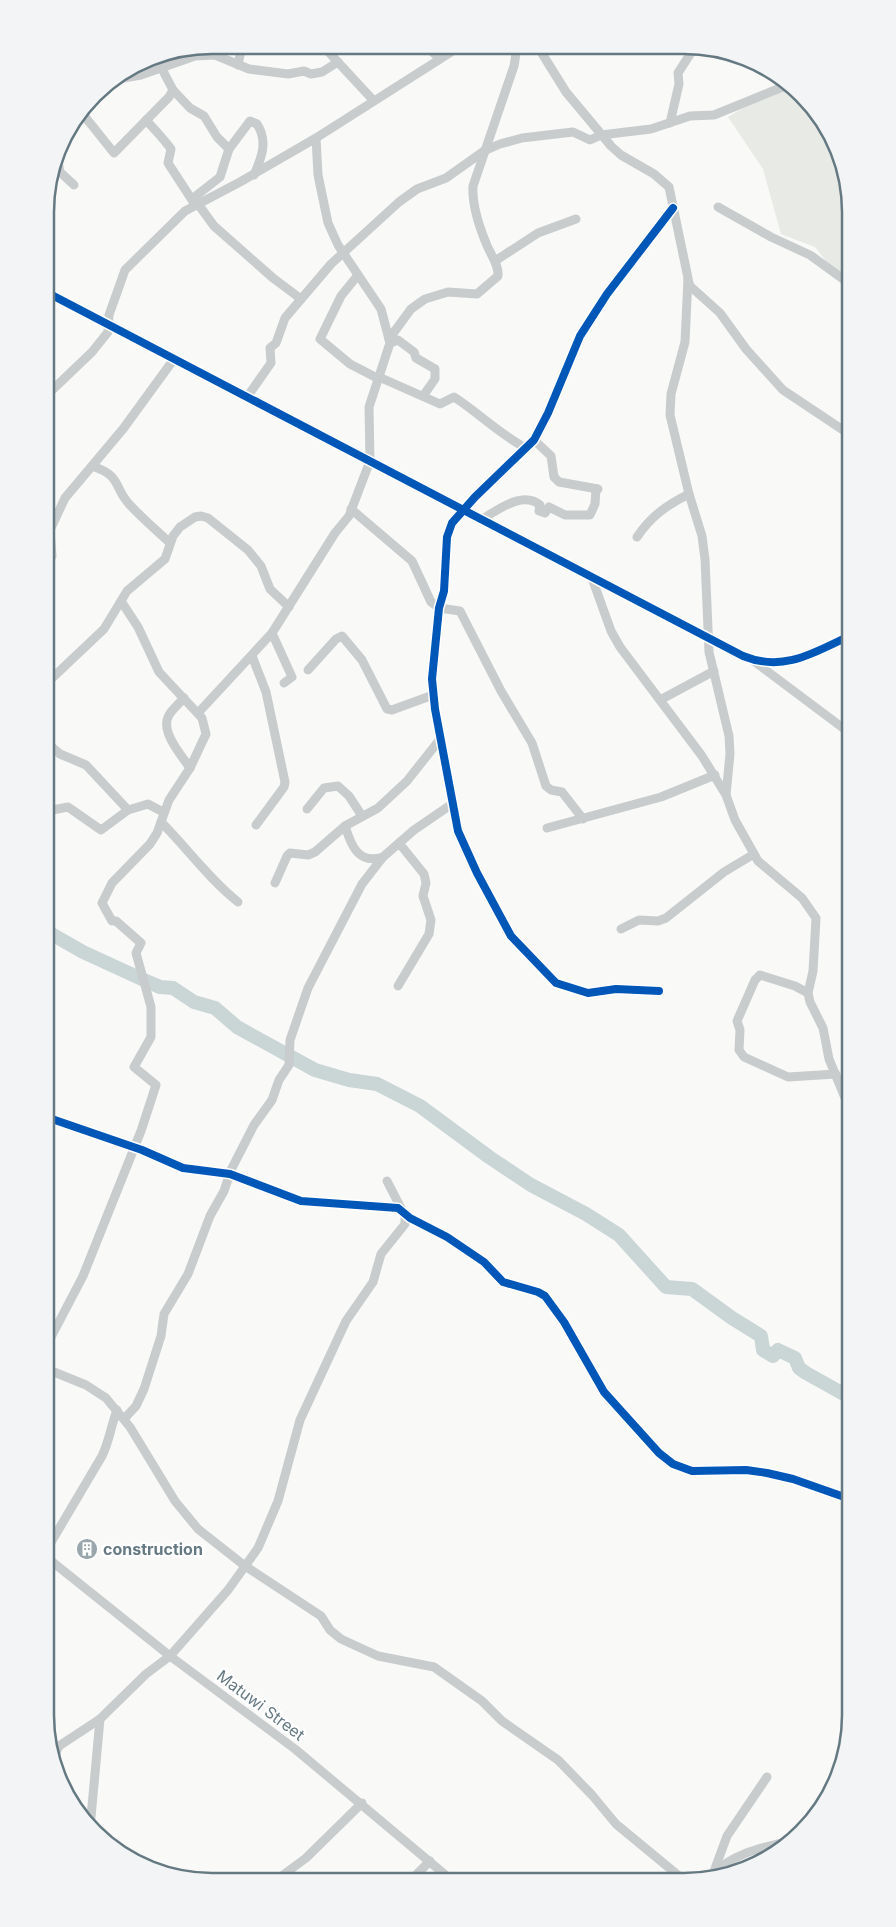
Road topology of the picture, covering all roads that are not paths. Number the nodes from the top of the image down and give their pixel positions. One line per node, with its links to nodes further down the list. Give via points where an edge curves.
1 (240, 54): 12 (street)
2 (330, 54): 11 (street)
3 (435, 54): 10 (street)
4 (447, 54): 10 (street)
5 (516, 54): 24 (street)
6 (542, 54): 21 (street, via 566,92)
7 (690, 54): 20 (street, via 677,76 679,84)
8 (191, 55): 12 (street, via 215,55)
9 (178, 58): 13 (street)
10 (440, 59): 17 (street)
11 (338, 62): 12 (street, via 314,74 304,71 280,73); 17 (street)
12 (238, 65)
13 (162, 69): 14 (street); 16 (street)
14 (132, 76)
15 (782, 87): 20 (street, via 725,112 690,116)
16 (173, 90): 19 (street); 23 (street, via 190,108 204,116)
17 (373, 100): 22 (street)
18 (85, 116): 19 (street, via 114,153)
19 (146, 120): 28 (street, via 160,132 162,140 171,149 168,163)
20 (670, 123): 21 (street, via 651,129)
21 (601, 135): 24 (street, via 590,140 573,132 522,138); 30 (street, via 621,155 669,187)
22 (316, 138): 26 (street); 32 (street, via 318,175 326,212 332,233)
23 (229, 149): 26 (street, via 246,123 253,121 257,124 263,146); 28 (street, via 220,177)
24 (484, 152): 32 (street, via 446,178 409,195); 33 (street, via 473,186 473,197 485,242)
25 (60, 170): 27 (street)
26 (254, 175): 28 (street)
27 (74, 184)
28 (195, 203): 38 (street, via 214,226); 39 (street, via 125,270 109,315)
29 (718, 207): 36 (street, via 810,255)
30 (673, 208): 35 (street); 47 (street, via 607,294 580,336)
31 (576, 219): 33 (street, via 538,233)
32 (343, 252): 34 (street); 38 (street)
33 (494, 261): 40 (street, via 498,276 481,292 472,295 448,292 417,303)
34 (358, 275): 40 (street, via 381,309); 42 (street, via 341,296 320,339 350,364)
35 (688, 278): 46 (street, via 690,286 720,313 746,349 783,390); 53 (street, via 685,342 671,394 670,415)
36 (842, 278)
37 (54, 296): 39 (street)
38 (301, 299): 45 (street, via 285,318 276,343 270,348 270,363)
39 (110, 324): 41 (street); 43 (street, via 108,332 92,352)
40 (389, 341): 42 (street); 44 (street, via 398,340 414,352 416,358 435,369 435,379)
41 (174, 359): 45 (street); 49 (street)
42 (379, 378): 44 (street); 50 (street, via 369,407)
43 (54, 388)
44 (424, 396): 48 (street, via 440,404 454,397 482,416 504,437)
45 (247, 397): 50 (street)
46 (842, 429)
47 (534, 440): 48 (street); 56 (street, via 551,456 554,476 559,482 597,489 590,515 565,515 549,507 545,513 538,511 540,505 536,503 519,501)
48 (526, 448): 55 (street)
49 (103, 453): 51 (street); 52 (street)
50 (370, 461): 54 (street); 55 (street)
51 (92, 466): 52 (street); 57 (street, via 65,498)
52 (115, 480): 59 (street, via 129,504)
53 (689, 494): 58 (street, via 660,511 646,523); 66 (street, via 703,544)
54 (351, 509): 62 (street, via 350,516 335,533); 63 (street, via 412,561 431,602)
55 (464, 509): 56 (street); 63 (street, via 452,523 447,537)
56 (482, 519): 60 (street)
57 (54, 521)
58 (638, 537)
59 (170, 543): 61 (street, via 165,559 135,583); 62 (street, via 188,520 201,516 208,518 248,550 261,566 270,589)
60 (592, 578): 66 (street); 75 (street, via 611,631)
61 (121, 601): 71 (street, via 104,629); 74 (street, via 138,627 159,672)
62 (289, 607): 64 (street)
63 (440, 608): 73 (street); 89 (street, via 460,611 463,615 501,691 532,743 546,786 562,792)
64 (272, 633): 67 (street); 72 (street, via 292,677)
65 (842, 639): 68 (street, via 790,662)
66 (709, 640): 68 (street); 70 (street)
67 (252, 656): 76 (street); 91 (street, via 266,692 285,782)
68 (752, 660): 77 (street)
69 (308, 670): 73 (street, via 342,636 362,660 387,709)
70 (714, 671): 75 (street); 82 (street, via 729,736)
71 (54, 676)
72 (284, 683)
73 (433, 695): 78 (street)
74 (184, 698): 76 (street); 80 (street, via 167,722 171,738)
75 (660, 700): 81 (street)
76 (198, 713): 80 (street, via 205,723 206,734)
77 (842, 727)
78 (441, 738): 83 (street); 88 (street, via 388,800)
79 (54, 749): 86 (street, via 86,765)
80 (190, 768): 87 (street)
81 (715, 776): 82 (street); 89 (street, via 661,797)
82 (726, 795): 95 (street, via 735,820)
83 (452, 804): 94 (street); 101 (street, via 460,837 511,936 553,981 588,993)
84 (54, 809): 86 (street, via 68,807 101,830)
85 (307, 809): 88 (street, via 324,788 338,786)
86 (128, 810): 87 (street, via 148,804)
87 (163, 812): 90 (street)
88 (362, 816): 92 (street)
89 (583, 819): 93 (street)
90 (161, 822): 98 (street, via 211,879); 106 (street, via 150,844 120,874 102,903 112,921 116,920 141,943 136,953 151,1007 151,1037 134,1067 156,1085)
91 (256, 825)
92 (345, 826): 96 (street, via 356,852 368,860); 97 (street, via 316,852 286,856)
93 (547, 828)
94 (399, 843): 96 (street); 100 (street, via 424,874 423,896 431,920 429,934)
95 (754, 854): 99 (street, via 724,872 666,918 639,920); 102 (street, via 764,867 802,898 816,918)
96 (383, 857): 107 (street, via 362,884 308,988 290,1040 289,1065)
97 (275, 883)
98 (238, 902)
99 (621, 929)
100 (398, 986)
101 (659, 991)
102 (808, 993): 103 (street, via 823,1028 829,1059); 103 (street, via 760,976 755,980 737,1021 739,1050 744,1057 788,1077)
103 (836, 1074): 104 (street)
104 (842, 1090)
105 (54, 1122): 106 (street)
106 (133, 1147): 107 (street, via 183,1168); 110 (street, via 83,1276)
107 (230, 1174): 109 (street, via 301,1202 390,1206); 113 (street, via 188,1274 164,1314 161,1336 140,1398)
108 (387, 1181): 109 (street)
109 (404, 1213): 114 (street, via 484,1262 509,1285 545,1296 564,1322 604,1392 673,1464 692,1471 746,1470 793,1478); 117 (street, via 405,1224 381,1254 373,1282 346,1321 300,1420 278,1501 258,1548)
110 (54, 1331)
111 (54, 1372): 112 (street, via 97,1391)
112 (117, 1410): 113 (street); 115 (street, via 108,1445)
113 (124, 1419): 117 (street, via 191,1522)
114 (842, 1497)
115 (54, 1537)
116 (54, 1563): 118 (street, Matuwi Street)
117 (245, 1566): 118 (street); 131 (street, via 321,1616 340,1639 378,1656 434,1667 482,1701 502,1721 558,1760 616,1824)
118 (170, 1656): 119 (street, via 146,1674); 122 (street, Matuwi Street)
119 (100, 1719): 120 (street); 123 (street)
120 (58, 1749)
121 (766, 1777): 127 (street, via 727,1836)
122 (362, 1803): 125 (street, Matuwi Street); 128 (street, via 306,1858)
123 (91, 1817)
124 (777, 1844): 126 (street, via 740,1855)
125 (430, 1861): 129 (street); 130 (street, Matuwi Street)
126 (720, 1869)
127 (713, 1870)
128 (286, 1873)
129 (418, 1873)
130 (443, 1873)
131 (675, 1873)

